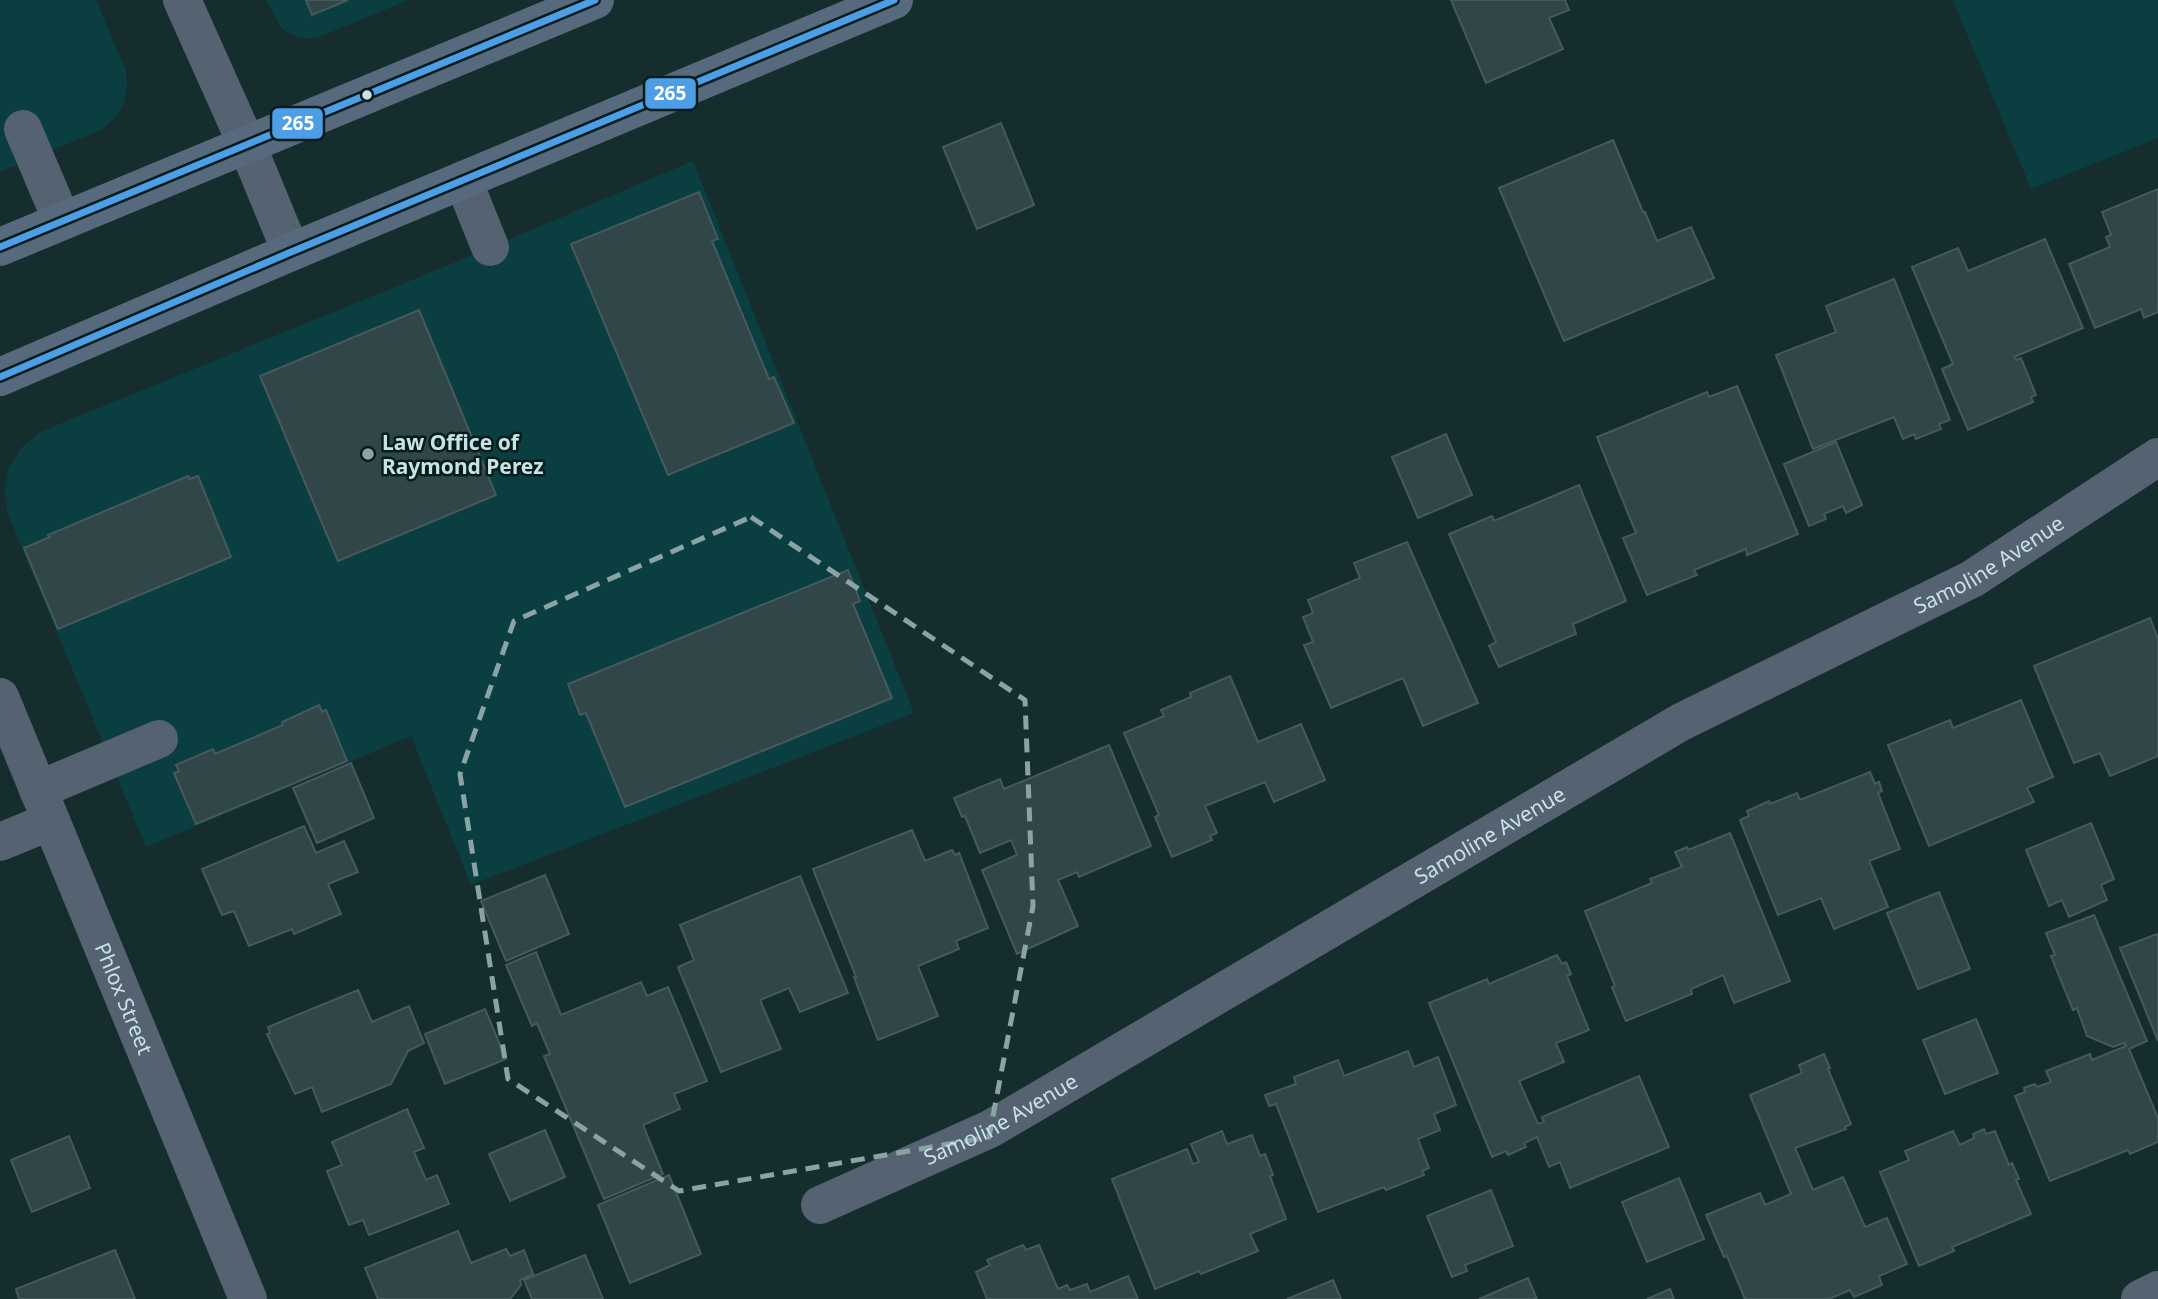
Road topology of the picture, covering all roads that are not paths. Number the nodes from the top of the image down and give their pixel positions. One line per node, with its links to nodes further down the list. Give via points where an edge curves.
1 (182, 0): 5 (street)
2 (596, 0): 5 (main road)
3 (894, 0): 6 (main road)
4 (23, 129): 7 (street)
5 (247, 145): 7 (main road); 10 (street)
6 (463, 180): 9 (street); 10 (main road)
7 (62, 221): 8 (main road)
8 (0, 247)
9 (490, 247)
10 (291, 252): 11 (main road)
11 (0, 377)
12 (2158, 457): 17 (street, Samoline Avenue, via 1972,579 1681,722 990,1129)
13 (0, 697): 15 (street, Phlox Street)
14 (159, 739): 15 (street)
15 (45, 806): 16 (street); 19 (street, Phlox Street)
16 (0, 842)
17 (820, 1206)
18 (2158, 1290): 20 (street)
19 (248, 1299)
20 (2140, 1299)

